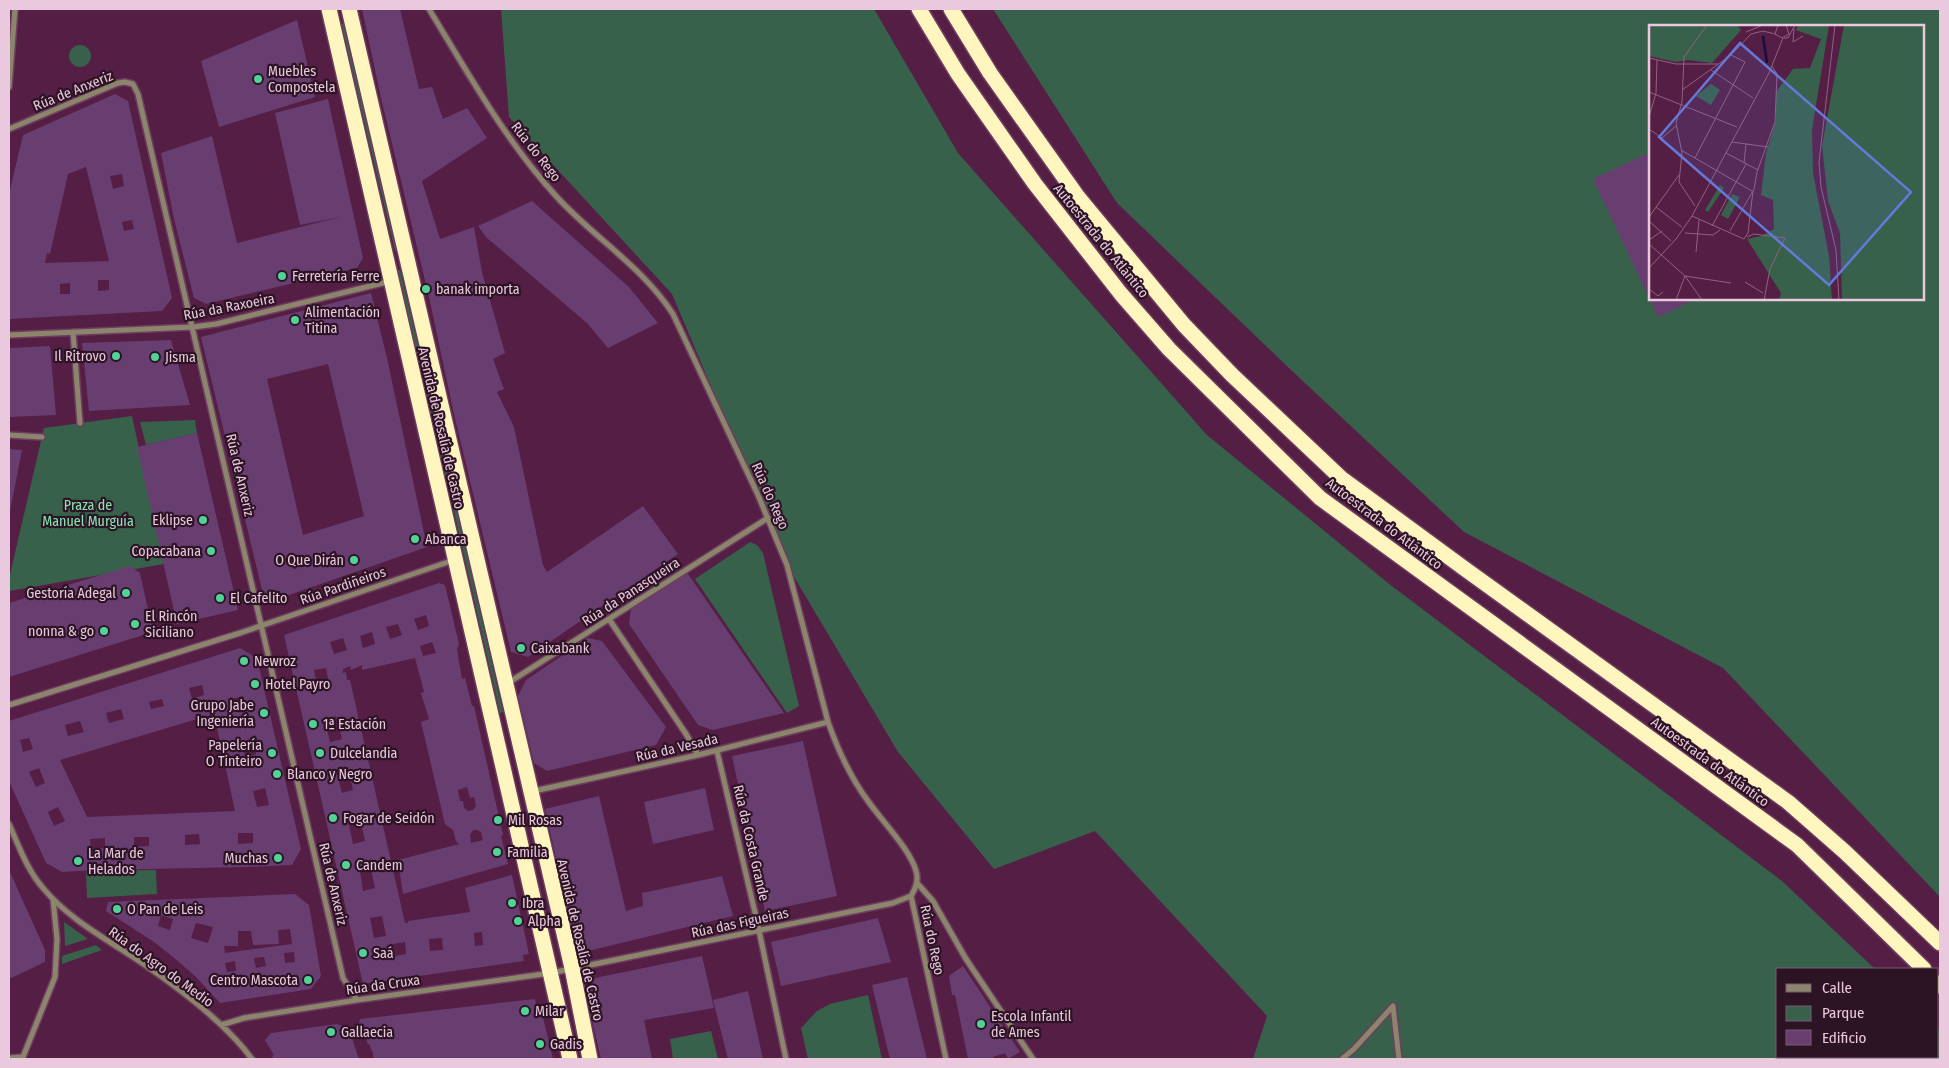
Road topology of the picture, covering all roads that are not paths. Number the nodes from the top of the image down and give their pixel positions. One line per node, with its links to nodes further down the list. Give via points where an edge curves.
1 (14, 9): 7 (street)
2 (328, 9): 9 (highway, Avenida de Rosalía de Castro)
3 (349, 9): 20 (highway, Avenida de Rosalía de Castro)
4 (429, 9): 16 (street, Rúa do Rego, via 487,106 542,182 655,288 674,314)
5 (919, 9): 33 (highway, Autoestrada do Atlántico, via 958,74 1035,184 1121,294 1169,349 1320,498 1797,845)
6 (951, 9): 31 (highway, Autoestrada do Atlántico, via 990,73 1078,197 1184,325 1246,388 1342,478 1788,802)
7 (9, 87)
8 (9, 129): 10 (street, Rúa de Anxeriz, via 118,83 133,84 140,100)
9 (391, 281): 10 (street, Rúa da Raxoeira); 17 (highway, Avenida de Rosalía de Castro)
10 (193, 327): 11 (street, Rúa da Raxoeira); 19 (street, Rúa de Anxeriz)
11 (73, 332): 12 (street, Rúa da Raxoeira); 13 (street)
12 (9, 334)
13 (80, 423)
14 (9, 435): 15 (street)
15 (42, 437)
16 (768, 518): 18 (street, Rúa da Panasqueira); 22 (street, Rúa do Rego, via 787,565)
17 (454, 559): 19 (street, Rúa Pardiñeiros); 34 (highway, Avenida de Rosalía de Castro)
18 (609, 619): 20 (street, Rúa da Panasqueira); 24 (street)
19 (262, 625): 21 (street, Rúa Pardiñeiros); 35 (street, Rúa de Anxeriz, via 344,978)
20 (505, 684): 25 (highway, Avenida de Rosalía de Castro)
21 (9, 705)
22 (828, 722): 23 (street, Rúa da Vesada); 27 (street, Rúa do Rego, via 858,786 913,862)
23 (717, 751): 24 (street, Rúa da Vesada); 30 (street, Rúa da Costa Grande)
24 (698, 755): 25 (street, Rúa da Vesada)
25 (530, 792): 32 (highway, Avenida de Rosalía de Castro)
26 (9, 824): 29 (street, Rúa do Agro do Medio, via 30,869)
27 (917, 883): 28 (street, Rúa do Rego); 43 (street, via 933,901 966,959)
28 (911, 896): 30 (street, Rúa das Figueiras, via 894,903); 42 (street, Rúa do Rego)
29 (52, 898): 36 (street, Rúa do Agro do Medio, via 88,928 182,993); 37 (street, via 57,939 56,977 23,1057)
30 (759, 931): 32 (street, Rúa das Figueiras); 41 (street, Rúa da Costa Grande)
31 (1940, 943)
32 (572, 968): 34 (street, Rúa das Figueiras); 40 (highway, Avenida de Rosalía de Castro)
33 (1923, 968)
34 (551, 973): 35 (street, Rúa da Cruxa); 39 (highway, Avenida de Rosalía de Castro)
35 (357, 1000): 36 (street, Rúa da Cruxa, via 244,1018)
36 (220, 1025): 38 (street, Rúa do Agro do Medio)
37 (9, 1058)
38 (252, 1059)
39 (570, 1059)
40 (590, 1059)
41 (786, 1059)
42 (946, 1059)
43 (1032, 1059)
44 (1342, 1059): 45 (street, via 1393,1006)
45 (1399, 1059)

